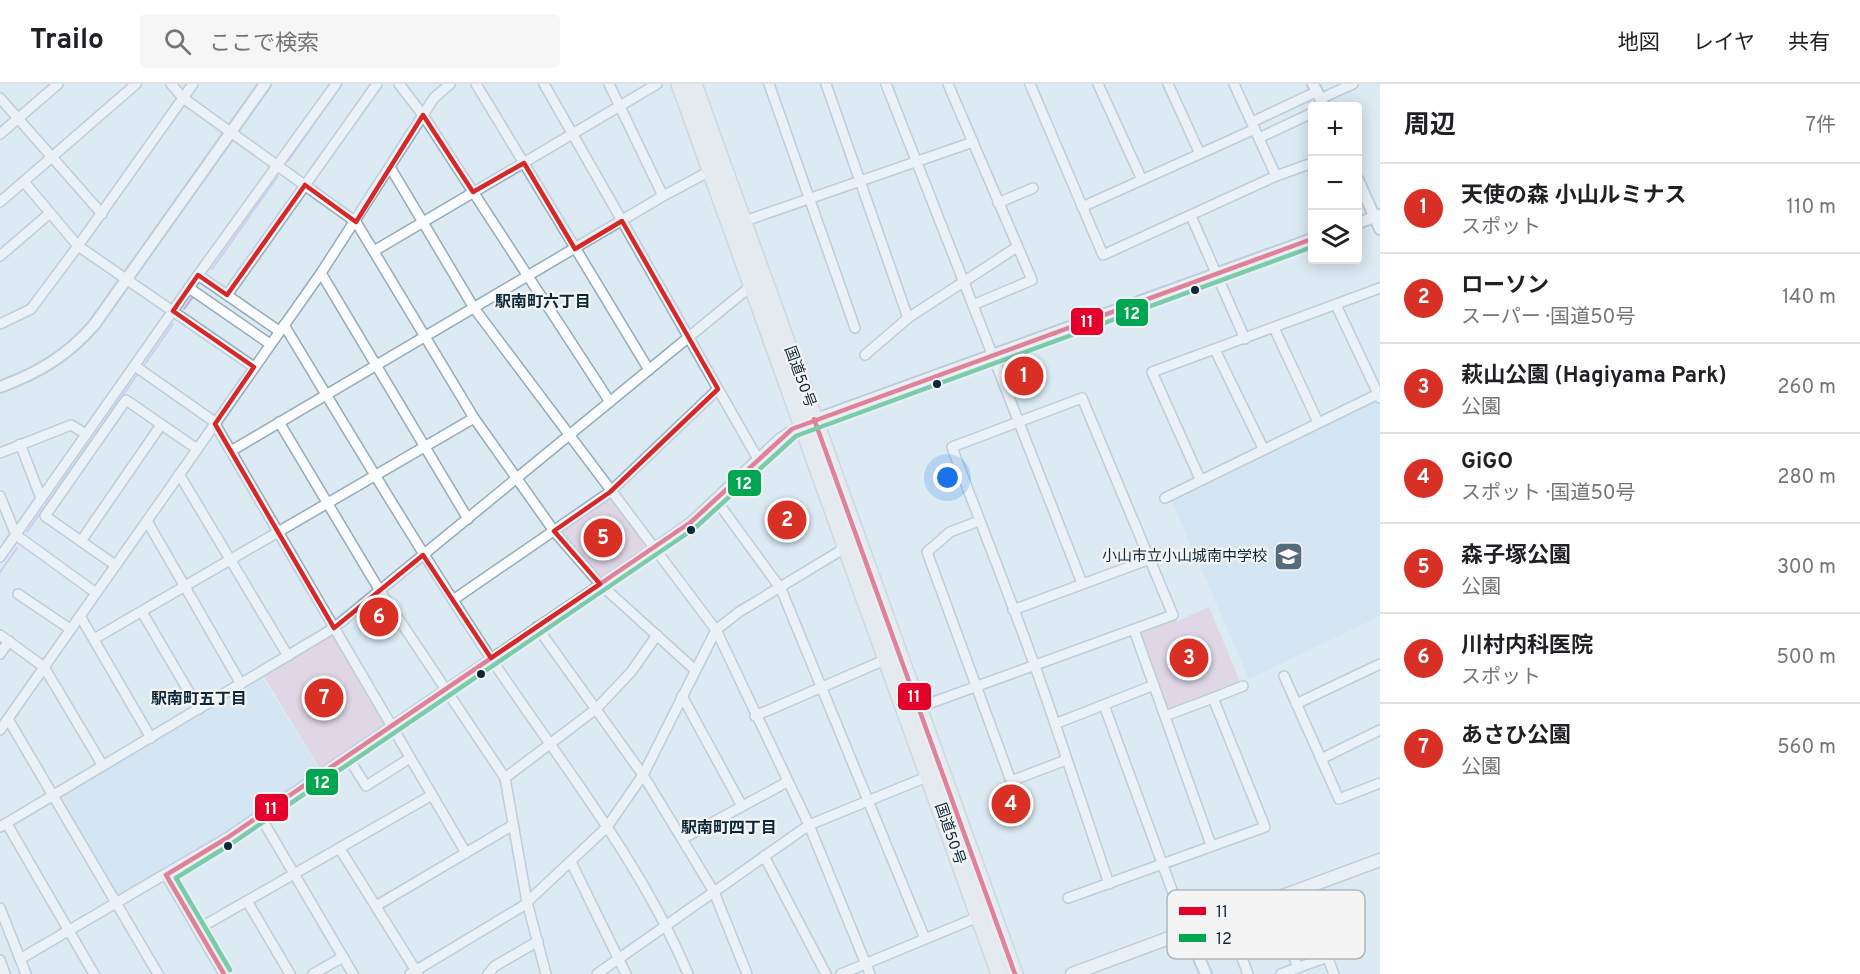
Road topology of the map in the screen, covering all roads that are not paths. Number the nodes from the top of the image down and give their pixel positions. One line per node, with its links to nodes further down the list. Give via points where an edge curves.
1 (58, 84): 31 (street)
2 (136, 84): 38 (street)
3 (171, 84): 27 (street)
4 (192, 84): 27 (street)
5 (264, 84): 33 (street)
6 (336, 84): 42 (street)
7 (377, 84): 49 (street)
8 (399, 84): 30 (street)
9 (450, 84): 30 (street)
10 (476, 84): 40 (street)
11 (544, 84): 35 (street)
12 (609, 84): 28 (street)
13 (657, 84): 28 (street)
14 (679, 84): 44 (highway, 国道50号)
15 (694, 84): 65 (highway, 国道50号)
16 (769, 84): 54 (street)
17 (826, 84): 48 (street)
18 (886, 84): 39 (street)
19 (948, 84): 36 (street)
20 (1030, 84): 57 (street)
21 (1098, 84): 46 (street)
22 (1168, 84): 37 (street)
23 (1234, 84): 32 (street)
24 (1353, 84): 25 (street)
25 (1318, 95): 32 (street)
26 (0, 98): 31 (street)
27 (183, 98): 33 (street); 59 (street)
28 (620, 106): 35 (street); 53 (street)
29 (1308, 114): 32 (street)
30 (423, 115): 43 (street); 52 (street)
31 (18, 119): 34 (street); 38 (street)
32 (1256, 130): 37 (street); 45 (street)
33 (230, 132): 42 (street); 78 (street)
34 (0, 134)
35 (573, 134): 40 (street); 62 (street)
36 (973, 142): 39 (street); 56 (street)
37 (1200, 154): 46 (street)
38 (52, 158): 47 (street); 59 (street)
39 (917, 162): 48 (street); 79 (street)
40 (524, 163): 52 (street); 71 (street)
41 (1308, 164): 45 (street)
42 (276, 165): 49 (street); 76 (street)
43 (390, 167): 63 (street); 64 (street)
44 (710, 171): 53 (street); 80 (highway, 国道50号)
45 (1276, 176): 60 (street)
46 (1142, 180): 57 (street)
47 (24, 182): 55 (street); 58 (street)
48 (859, 182): 54 (street); 88 (street)
49 (305, 185): 63 (street); 83 (street)
50 (1033, 188): 56 (street)
51 (1362, 188): 61 (street)
52 (473, 192): 64 (street); 77 (street)
53 (663, 196): 62 (street)
54 (809, 199): 65 (street); 91 (street)
55 (0, 202)
56 (998, 202): 70 (street)
57 (1082, 207): 60 (street, via 1103,255)
58 (50, 213): 69 (street); 73 (street)
59 (102, 214): 69 (street)
60 (1191, 216): 75 (street)
61 (1377, 216): 66 (street); 67 (street)
62 (622, 221): 71 (street); 94 (street)
63 (356, 222): 72 (street); 74 (street)
64 (422, 222): 72 (street); 86 (street)
65 (742, 222): 111 (highway, 国道50号)
66 (1362, 222)
67 (1380, 229)
68 (1308, 239): 75 (street)
69 (78, 246): 78 (street); 89 (street, via 31,309)
70 (1017, 247): 79 (street); 84 (street, via 1032,280)
71 (575, 249): 77 (street); 103 (street)
72 (374, 251): 93 (street)
73 (0, 256)
74 (321, 273): 90 (street); 100 (street)
75 (1216, 273): 95 (street); 99 (street)
76 (198, 275): 81 (street); 83 (street)
77 (528, 277): 86 (street); 108 (street)
78 (127, 279): 87 (street); 104 (street, via 78,344 54,363)
79 (964, 282): 84 (street); 88 (street)
80 (751, 286): 94 (street); 111 (highway, 国道50号)
81 (189, 288): 87 (street); 96 (street)
82 (1380, 288): 85 (street)
83 (227, 295): 90 (street)
84 (973, 305): 99 (street)
85 (1336, 305): 92 (street); 107 (street)
86 (474, 308): 93 (street); 117 (street)
87 (173, 311): 101 (street); 102 (street)
88 (908, 318): 98 (street)
89 (0, 324)
90 (282, 328): 96 (street); 106 (street)
91 (855, 328)
92 (1274, 328): 95 (street); 113 (street)
93 (425, 336): 100 (street); 109 (street)
94 (689, 337): 103 (street); 105 (street)
95 (1245, 339): 97 (street)
96 (270, 344): 102 (street)
97 (1215, 350): 120 (street); 128 (street, via 1152,372)
98 (865, 355)
99 (992, 355): 111 (street); 112 (street)
100 (377, 365): 106 (street); 119 (street)
101 (135, 366): 114 (street); 116 (street)
102 (254, 367): 114 (street)
103 (650, 370): 108 (street)
104 (0, 387)
105 (718, 389): 124 (street); 129 (street)
106 (326, 395): 110 (street); 126 (street)
107 (1379, 395): 113 (street)
108 (610, 402): 117 (street)
109 (474, 418): 119 (street); 127 (street)
110 (279, 422): 122 (street); 134 (street)
111 (807, 422): 124 (street, via 780,438); 143 (highway, 国道50号); 189 (highway, 国道50号)
112 (1018, 422): 137 (street, via 952,447); 148 (street, via 1082,398); 150 (street)
113 (1318, 422): 120 (street)
114 (215, 424): 121 (street); 122 (street)
115 (161, 425): 121 (street); 142 (street); 142 (street, via 126,400 45,516)
116 (86, 434): 118 (street, via 71,424); 131 (street)
117 (569, 435): 127 (street); 129 (street)
118 (20, 444): 123 (street); 131 (street)
119 (425, 446): 126 (street); 136 (street)
120 (1263, 448): 128 (street)
121 (197, 449): 125 (street)
122 (231, 451): 140 (street)
123 (0, 453)
124 (758, 459): 133 (street)
125 (179, 474): 138 (street); 147 (street)
126 (375, 476): 134 (street); 145 (street)
127 (516, 478): 136 (street); 139 (street)
128 (1200, 479): 132 (street)
129 (610, 492): 139 (street); 144 (street)
130 (0, 496): 135 (street)
131 (41, 498): 141 (street)
132 (1165, 498)
133 (717, 500): 144 (street); 153 (street)
134 (328, 504): 140 (street); 154 (street)
135 (3, 511): 141 (street)
136 (468, 519): 145 (street)
137 (979, 520): 158 (street); 180 (street, via 950,532 927,552)
138 (147, 521): 149 (street); 152 (street)
139 (554, 531): 151 (street); 157 (street)
140 (278, 532): 147 (street); 162 (street)
141 (16, 535): 146 (street); 155 (street)
142 (81, 541): 149 (street)
143 (845, 548): 153 (street); 173 (highway, 国道50号)
144 (653, 549): 151 (street); 164 (street)
145 (423, 555): 154 (street); 157 (street)
146 (0, 557)
147 (231, 559): 152 (street); 171 (street)
148 (1150, 559): 150 (street); 165 (street, via 1173,615)
149 (115, 565): 155 (street)
150 (1082, 583): 158 (street)
151 (600, 584): 161 (street); 167 (street)
152 (185, 586): 159 (street); 179 (street)
153 (781, 589): 164 (street); 183 (street)
154 (380, 591): 162 (street); 184 (street)
155 (96, 593): 160 (street)
156 (18, 594): 163 (street)
157 (453, 600): 172 (street)
158 (1013, 610): 176 (street)
159 (142, 612): 168 (street); 190 (street)
160 (80, 616): 163 (street); 168 (street)
161 (537, 627): 172 (street); 191 (street)
162 (334, 628): 171 (street); 196 (street)
163 (70, 629): 175 (street)
164 (716, 630): 177 (street); 192 (street)
165 (1134, 630): 176 (street); 181 (street)
166 (0, 635): 169 (street)
167 (657, 635): 177 (street); 191 (street, via 631,672)
168 (94, 639): 199 (street)
169 (9, 641): 170 (street); 175 (street)
170 (0, 654)
171 (288, 656): 179 (street)
172 (491, 658): 184 (street); 200 (street)
173 (887, 659): 183 (street); 207 (highway, 国道50号)
174 (1380, 664): 187 (street)
175 (44, 667): 194 (street); 205 (street)
176 (1034, 667): 180 (street); 195 (street)
177 (694, 669): 185 (street)
178 (1284, 676): 187 (street)
179 (242, 684): 190 (street)
180 (976, 686): 189 (street); 204 (street, via 1011,781)
181 (1154, 686): 188 (street); 193 (street)
182 (1243, 687): 186 (street)
183 (821, 688): 192 (street); 213 (street)
184 (447, 689): 196 (street); 208 (street)
185 (682, 696): 206 (street); 214 (street)
186 (1213, 698): 193 (street); 221 (street, via 1265,827)
187 (1296, 704): 203 (street)
188 (1104, 705): 195 (street); 227 (street)
189 (917, 708): 276 (highway, 国道50号)
190 (199, 709): 199 (street)
191 (596, 709): 200 (street); 206 (street)
192 (755, 716): 209 (street)
193 (1165, 716): 221 (street)
194 (8, 719): 197 (street); 211 (street)
195 (1055, 724): 204 (street)
196 (392, 727): 201 (street); 202 (street)
197 (0, 730)
198 (1380, 730): 203 (street)
199 (151, 738): 205 (street)
200 (549, 744): 208 (street); 219 (street)
201 (348, 757): 202 (street, via 366,786); 215 (street)
202 (410, 758): 212 (street)
203 (1321, 759): 210 (street, via 1339,799)
204 (1066, 760): 230 (street)
205 (103, 766): 211 (street)
206 (643, 775): 219 (street); 220 (street)
207 (929, 777): 213 (street); 240 (highway, 国道50号)
208 (505, 778): 217 (street)
209 (787, 782): 214 (street); 218 (street)
210 (1380, 783)
211 (53, 795): 216 (street); 235 (street)
212 (432, 795): 222 (street); 223 (street)
213 (867, 803): 218 (street); 245 (street)
214 (742, 806): 220 (street)
215 (260, 816): 228 (street); 229 (street)
216 (3, 825): 243 (street)
217 (513, 825): 223 (street); 237 (street)
218 (809, 825): 224 (street); 255 (street)
219 (607, 827): 226 (street); 241 (street)
220 (682, 839): 233 (street)
221 (1211, 845): 227 (street)
222 (340, 849): 228 (street); 238 (street)
223 (466, 853): 238 (street)
224 (764, 856): 233 (street); 272 (street)
225 (1380, 860): 232 (main road)
226 (571, 862): 237 (street); 254 (street)
227 (1162, 864): 230 (street); 231 (street)
228 (295, 874): 236 (street); 247 (street)
229 (166, 875): 235 (street); 242 (street)
230 (1109, 884): 234 (street)
231 (1172, 890)
232 (1299, 890)
233 (714, 892): 241 (street); 257 (street)
234 (1068, 898)
235 (116, 901): 243 (street); 262 (street)
236 (247, 902): 242 (street); 263 (street)
237 (527, 902): 246 (street); 259 (street)
238 (376, 906): 259 (street)
239 (0, 908): 248 (street)
240 (978, 917): 245 (street); 275 (highway, 国道50号)
241 (668, 925): 254 (street); 270 (street)
242 (198, 929): 258 (street)
243 (68, 930): 248 (street); 261 (street)
244 (1167, 938): 277 (main road)
245 (925, 939): 255 (street)
246 (538, 941): 266 (street); 267 (street)
247 (343, 957): 264 (street); 265 (street)
248 (20, 959): 260 (street)
249 (1199, 959): 278 (street)
250 (1242, 959): 279 (street)
251 (1295, 959): 256 (street)
252 (1322, 959): 256 (street)
253 (1328, 959): 281 (street)
254 (620, 960): 268 (street); 269 (street)
255 (865, 963): 273 (street); 274 (street)
256 (1298, 968): 280 (street)
257 (746, 972): 271 (street)
258 (221, 973)
259 (415, 973)
260 (26, 974)
261 (94, 974)
262 (158, 974)
263 (290, 974)
264 (314, 974)
265 (353, 974)
266 (488, 974)
267 (546, 974)
268 (597, 974)
269 (626, 974)
270 (688, 974)
271 (735, 974)
272 (826, 974)
273 (840, 974)
274 (870, 974)
275 (999, 974)
276 (1015, 974)
277 (1072, 974)
278 (1206, 974)
279 (1248, 974)
280 (1281, 974)
281 (1334, 974)

